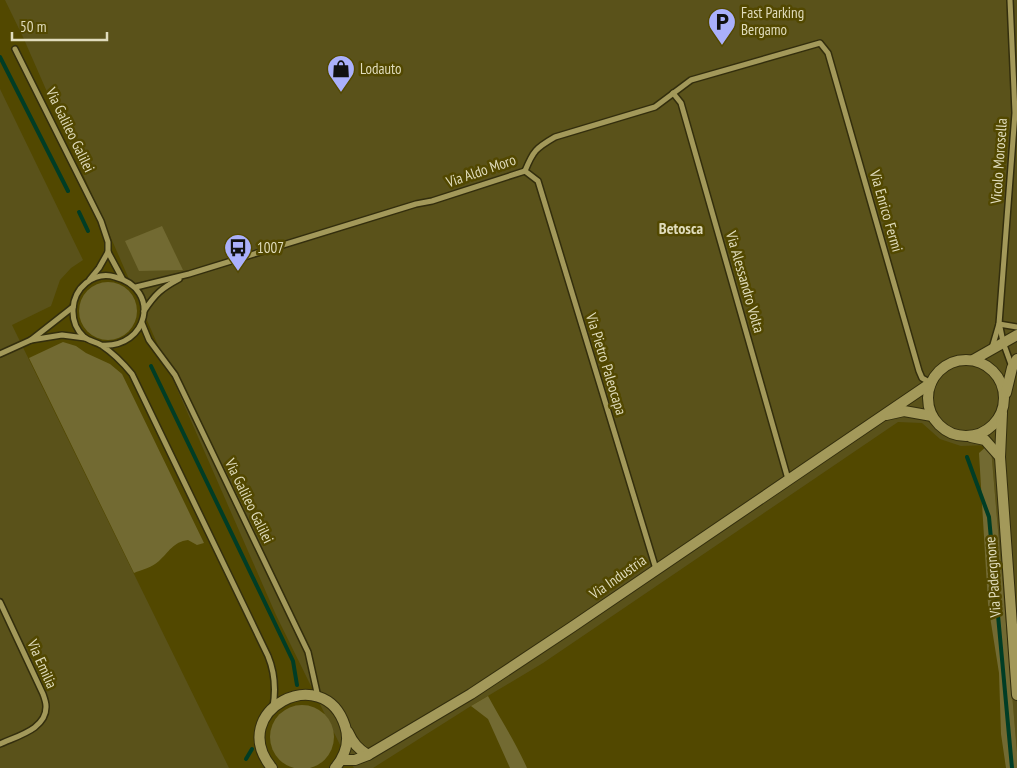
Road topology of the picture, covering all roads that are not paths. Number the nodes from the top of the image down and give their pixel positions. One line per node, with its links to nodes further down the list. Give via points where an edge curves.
1 (1010, 0): 14 (street, Vicolo Morosella, via 1015,113)
2 (820, 43): 4 (street, Via Aldo Moro, via 691,80); 25 (street, Via Enrico Fermi, via 828,53 919,371 922,378)
3 (15, 49): 6 (street, Via Galileo Galilei, via 101,221)
4 (673, 94): 5 (street, Via Aldo Moro, via 656,107 555,137 533,153); 32 (street, Via Alessandro Volta, via 681,103)
5 (525, 171): 7 (street, Via Aldo Moro); 33 (street, Via Pietro Paleocapa, via 538,181)
6 (108, 252): 8 (street, Via Galileo Galilei); 9 (street)
7 (189, 274): 10 (street, Via Aldo Moro); 12 (street, Via Aldo Moro, via 163,287)
8 (122, 279): 9 (street, via 108,275); 10 (street)
9 (88, 281): 11 (street, via 75,297)
10 (136, 287): 12 (street)
11 (73, 307): 17 (street, via 76,324); 18 (street)
12 (144, 311): 13 (street)
13 (142, 323): 20 (street, via 130,339 121,344); 36 (street, Via Galileo Galilei, via 149,340 175,375 304,643)
14 (999, 324): 15 (street); 19 (street); 21 (street)
15 (1017, 327)
16 (1017, 335): 19 (street)
17 (85, 338): 18 (street, via 62,335); 20 (street)
18 (30, 340): 22 (street)
19 (1003, 342): 21 (street); 24 (street)
20 (101, 345): 37 (street, via 123,362 132,374 268,656 275,683)
21 (990, 350): 23 (street)
22 (0, 354)
23 (973, 360): 25 (street, via 948,364); 26 (street, via 996,372)
24 (1015, 363): 26 (street)
25 (931, 383): 28 (street, via 928,400); 29 (street, Via Industria)
26 (1005, 396): 27 (street)
27 (1002, 413): 30 (street, via 985,432); 31 (street, Via Padergnone)
28 (932, 416): 29 (street, Via Industria, via 904,411); 30 (street, via 951,433)
29 (880, 417): 32 (street, Via Industria)
30 (968, 436): 31 (street, via 985,440)
31 (1000, 457): 35 (street, Via Padergnone)
32 (788, 479): 33 (street, Via Industria)
33 (656, 569): 41 (street, Via Industria, via 471,694)
34 (0, 602): 39 (street, Via Emilia, via 46,706 38,725)
35 (1017, 695)
36 (318, 697): 37 (street, via 294,696); 38 (street, via 336,709)
37 (273, 707): 40 (street, via 261,727)
38 (346, 728): 41 (street, via 353,743); 42 (street, via 347,745)
39 (0, 744)
40 (261, 750): 43 (street); 44 (street)
41 (368, 755): 42 (street, Via Industria)
42 (338, 764)
43 (261, 768)
44 (272, 768)

